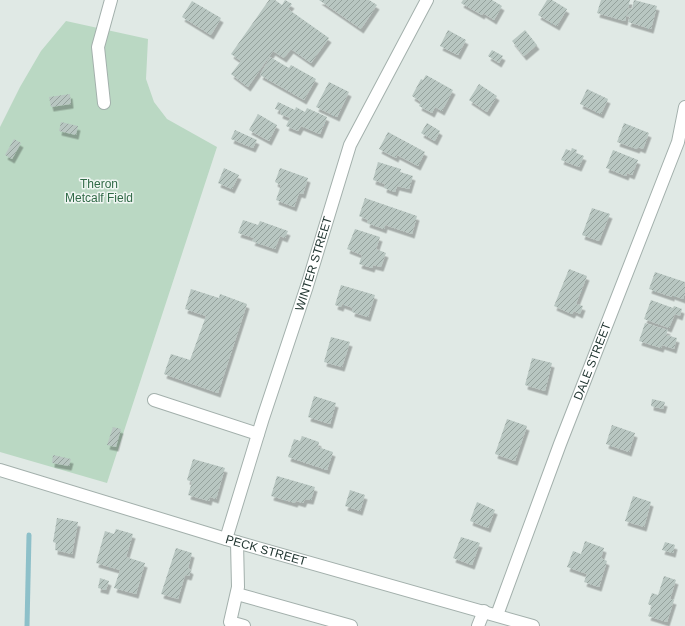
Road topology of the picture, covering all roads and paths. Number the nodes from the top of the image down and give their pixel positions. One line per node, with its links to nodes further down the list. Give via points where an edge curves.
1 (111, 0): 3 (street, via 98,47)
2 (422, 2): 6 (street, WINTER STREET, via 350,145)
3 (104, 103)
4 (685, 108): 11 (street, DALE STREET, via 678,142 560,444)
5 (154, 400): 6 (street)
6 (258, 434): 8 (street, WINTER STREET)
7 (0, 470): 8 (street, PECK STREET)
8 (232, 541): 9 (street, WINTER STREET, via 238,587); 10 (street, PECK STREET)
9 (236, 594): 12 (street, WINTER STREET, via 230,622); 13 (street)
10 (484, 611): 11 (street, PECK STREET); 14 (street)
11 (497, 615): 15 (street, PECK STREET)
12 (244, 626)
13 (351, 626)
14 (478, 626)
15 (533, 626)

